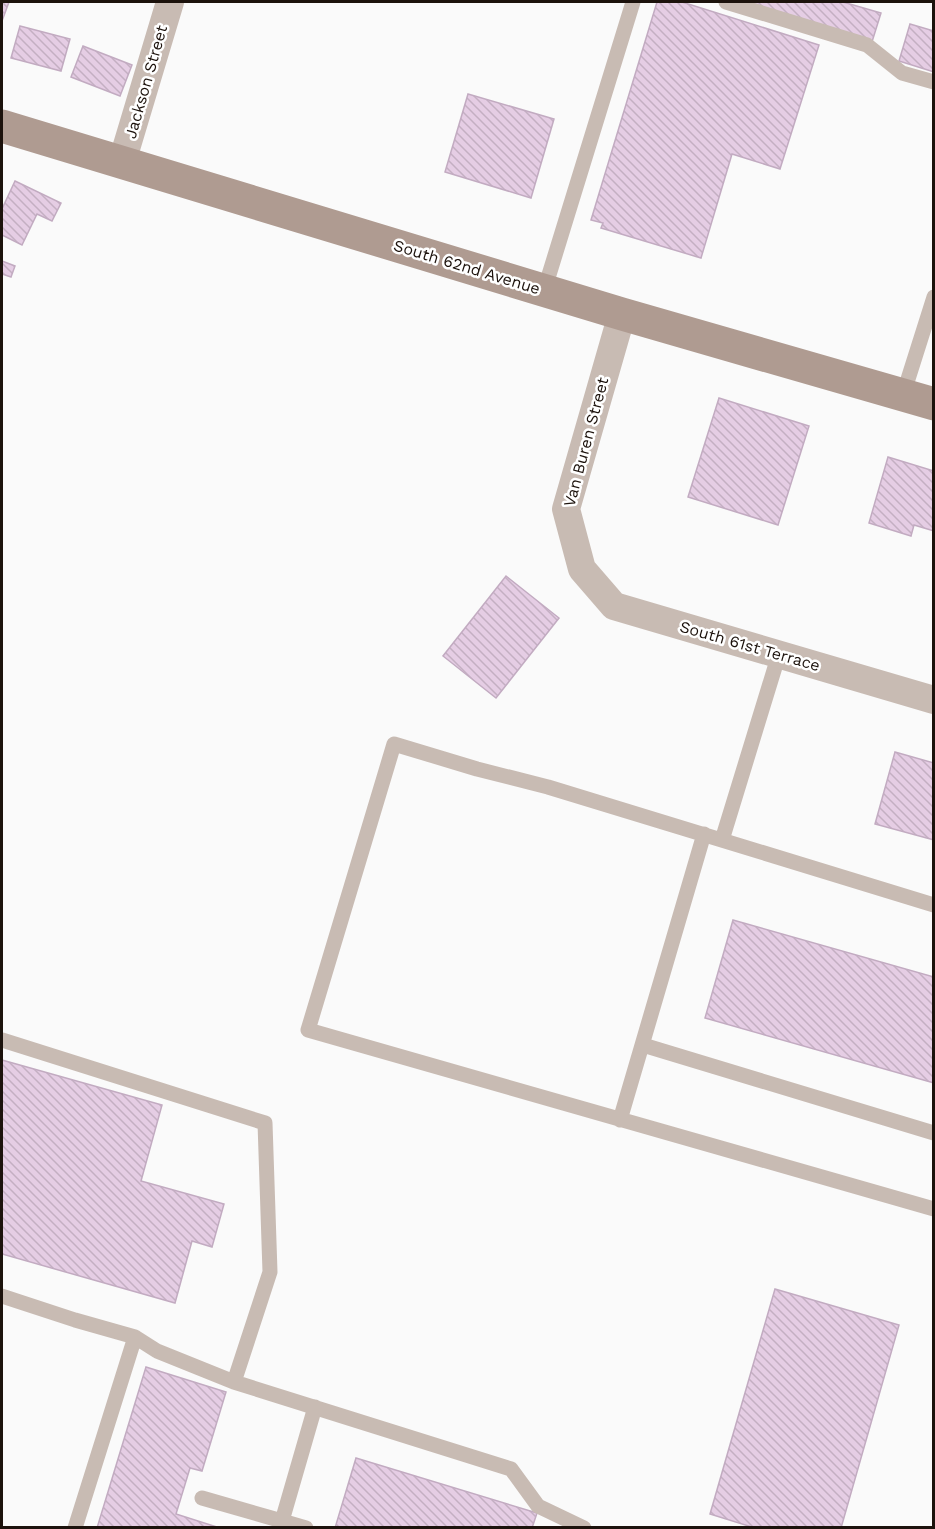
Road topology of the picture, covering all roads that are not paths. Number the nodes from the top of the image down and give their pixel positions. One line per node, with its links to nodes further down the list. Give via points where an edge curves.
1 (170, 2): 6 (street, Jackson Street)
2 (633, 2): 7 (lane)
3 (726, 2): 4 (lane, via 867,45 902,73)
4 (933, 82)
5 (2, 126): 6 (street, South 62nd Avenue)
6 (122, 162): 7 (street, South 62nd Avenue)
7 (544, 291): 9 (street, South 62nd Avenue)
8 (933, 297): 10 (lane)
9 (622, 314): 10 (street, South 62nd Avenue); 11 (street, Van Buren Street, via 566,509)
10 (918, 400)
11 (582, 569): 12 (street, South 61st Terrace, via 614,606)
12 (779, 654): 13 (street, South 61st Terrace); 15 (lane)
13 (933, 700)
14 (704, 834): 15 (lane); 18 (lane); 19 (lane, via 394,744 308,1030)
15 (722, 840): 16 (lane)
16 (933, 905)
17 (2, 1041): 24 (lane, via 265,1122 270,1272)
18 (643, 1045): 19 (lane); 20 (lane)
19 (621, 1120): 21 (lane)
20 (933, 1133)
21 (933, 1209)
22 (2, 1296): 23 (lane)
23 (135, 1338): 24 (lane); 28 (lane)
24 (234, 1382): 25 (lane)
25 (315, 1407): 27 (lane); 30 (lane, via 511,1469 538,1506)
26 (202, 1498): 27 (lane)
27 (282, 1521): 29 (lane)
28 (75, 1527)
29 (306, 1527)
30 (584, 1527)

